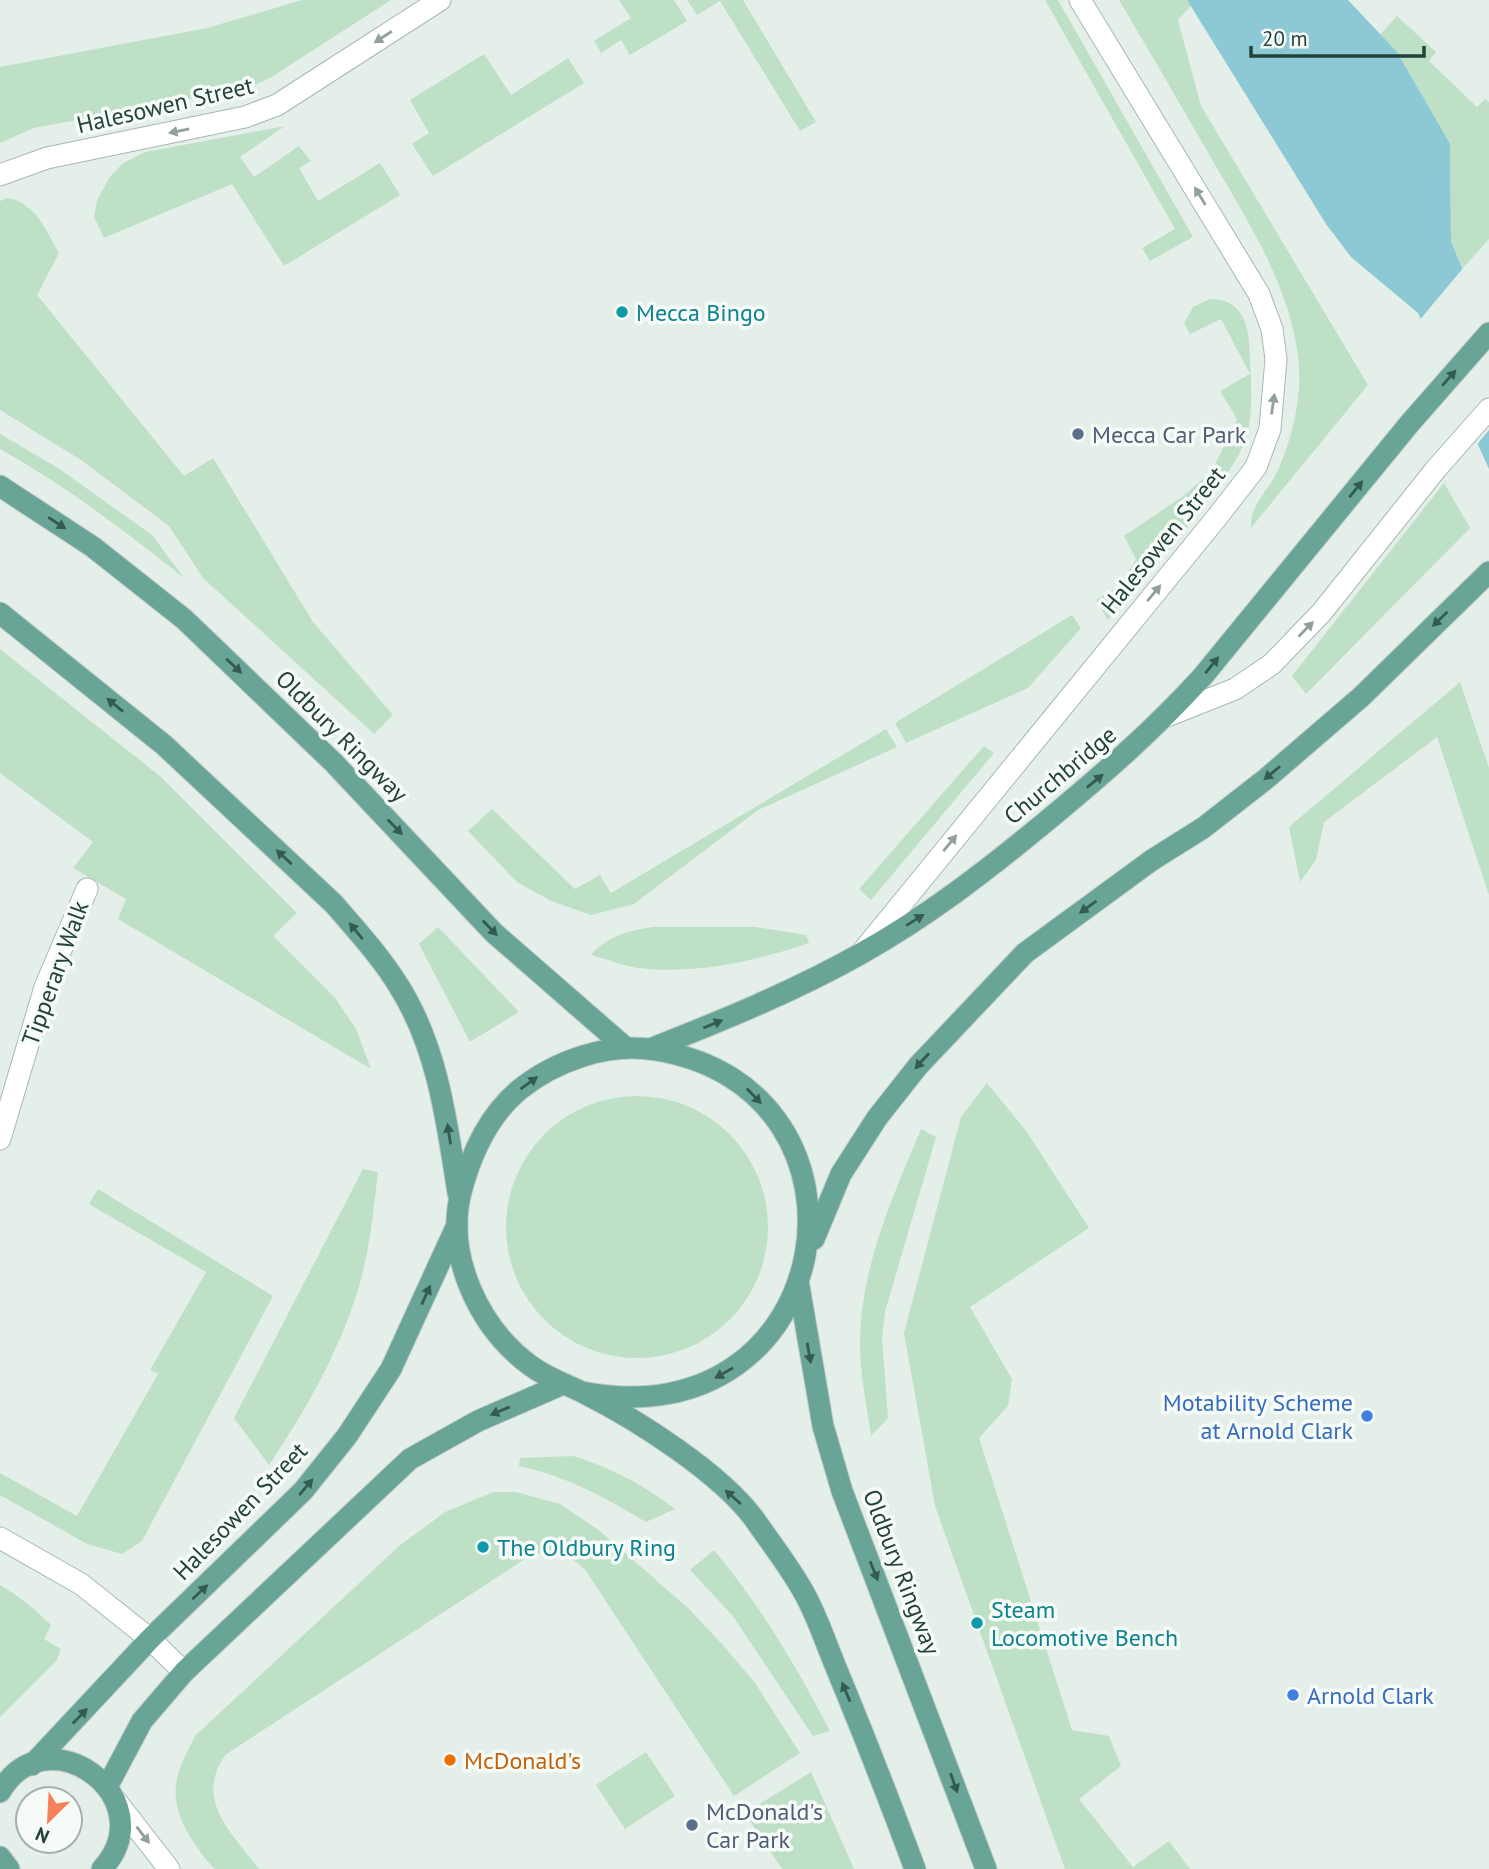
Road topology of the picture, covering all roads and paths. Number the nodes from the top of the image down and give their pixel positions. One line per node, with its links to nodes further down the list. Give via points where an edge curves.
1 (440, 0): 3 (street, Halesowen Street, one-way to 3, via 267,109 47,158)
2 (1080, 0): 11 (street, Halesowen Street, one-way to 2, via 1218,516 1256,467 1270,429 1276,359 1272,329 1259,294)
3 (0, 176)
4 (1489, 333): 9 (main road, Churchbridge, one-way to 4)
5 (1489, 409): 9 (street, one-way to 5, via 1235,689 1272,664 1322,612)
6 (0, 486): 12 (main road, Oldbury Ringway, one-way to 12, via 93,547 184,619 334,763 494,933)
7 (1489, 572): 17 (main road, one-way to 17, via 1361,697 1268,778 1025,953 981,997 877,1118 841,1174)
8 (0, 613): 15 (main road, Oldbury Ringway, one-way to 8, via 445,1108 426,1042 400,988 358,932 334,904 164,745)
9 (1167, 716): 11 (main road, Churchbridge, one-way to 9, via 961,892)
10 (87, 889): 14 (street, Tipperary Walk, via 45,987)
11 (862, 953): 13 (main road, Churchbridge, one-way to 11, via 720,1021)
12 (626, 1048): 13 (main road, Oldbury Ringway); 15 (main road, Oldbury Ringway, one-way to 12, via 470,1158 495,1115 516,1093 569,1059)
13 (649, 1049): 17 (main road, Oldbury Ringway, one-way to 17, via 687,1056 723,1072 747,1089 786,1134 803,1177 810,1217)
14 (0, 1139)
15 (459, 1202): 16 (main road, Oldbury Ringway)
16 (458, 1224): 19 (main road, Oldbury Ringway, via 463,1266 489,1324 530,1366); 21 (main road, Halesowen Street, one-way to 16, via 278,1518 347,1436 391,1369)
17 (807, 1256): 18 (main road, Oldbury Ringway)
18 (799, 1286): 19 (main road, Oldbury Ringway, one-way to 19, via 765,1341 728,1371 690,1390 643,1399); 31 (main road, Oldbury Ringway, one-way to 31, via 823,1426 842,1490)
19 (572, 1388): 22 (main road, one-way to 22, via 478,1421 410,1459); 30 (main road, Oldbury Ringway, one-way to 19, via 805,1593 755,1520 681,1452)
20 (0, 1538): 21 (street, via 81,1584)
21 (150, 1639): 22 (street); 23 (main road, Halesowen Street, one-way to 21)
22 (184, 1672): 25 (main road, via 142,1721)
23 (32, 1765): 24 (main road, Halesowen Street, via 18,1772); 25 (main road, via 54,1760 87,1768)
24 (0, 1793)
25 (112, 1794): 28 (main road, via 118,1841); 29 (street, one-way to 29)
26 (0, 1857): 27 (main road)
27 (9, 1869)
28 (102, 1869)
29 (169, 1869)
30 (915, 1869)
31 (986, 1869)

